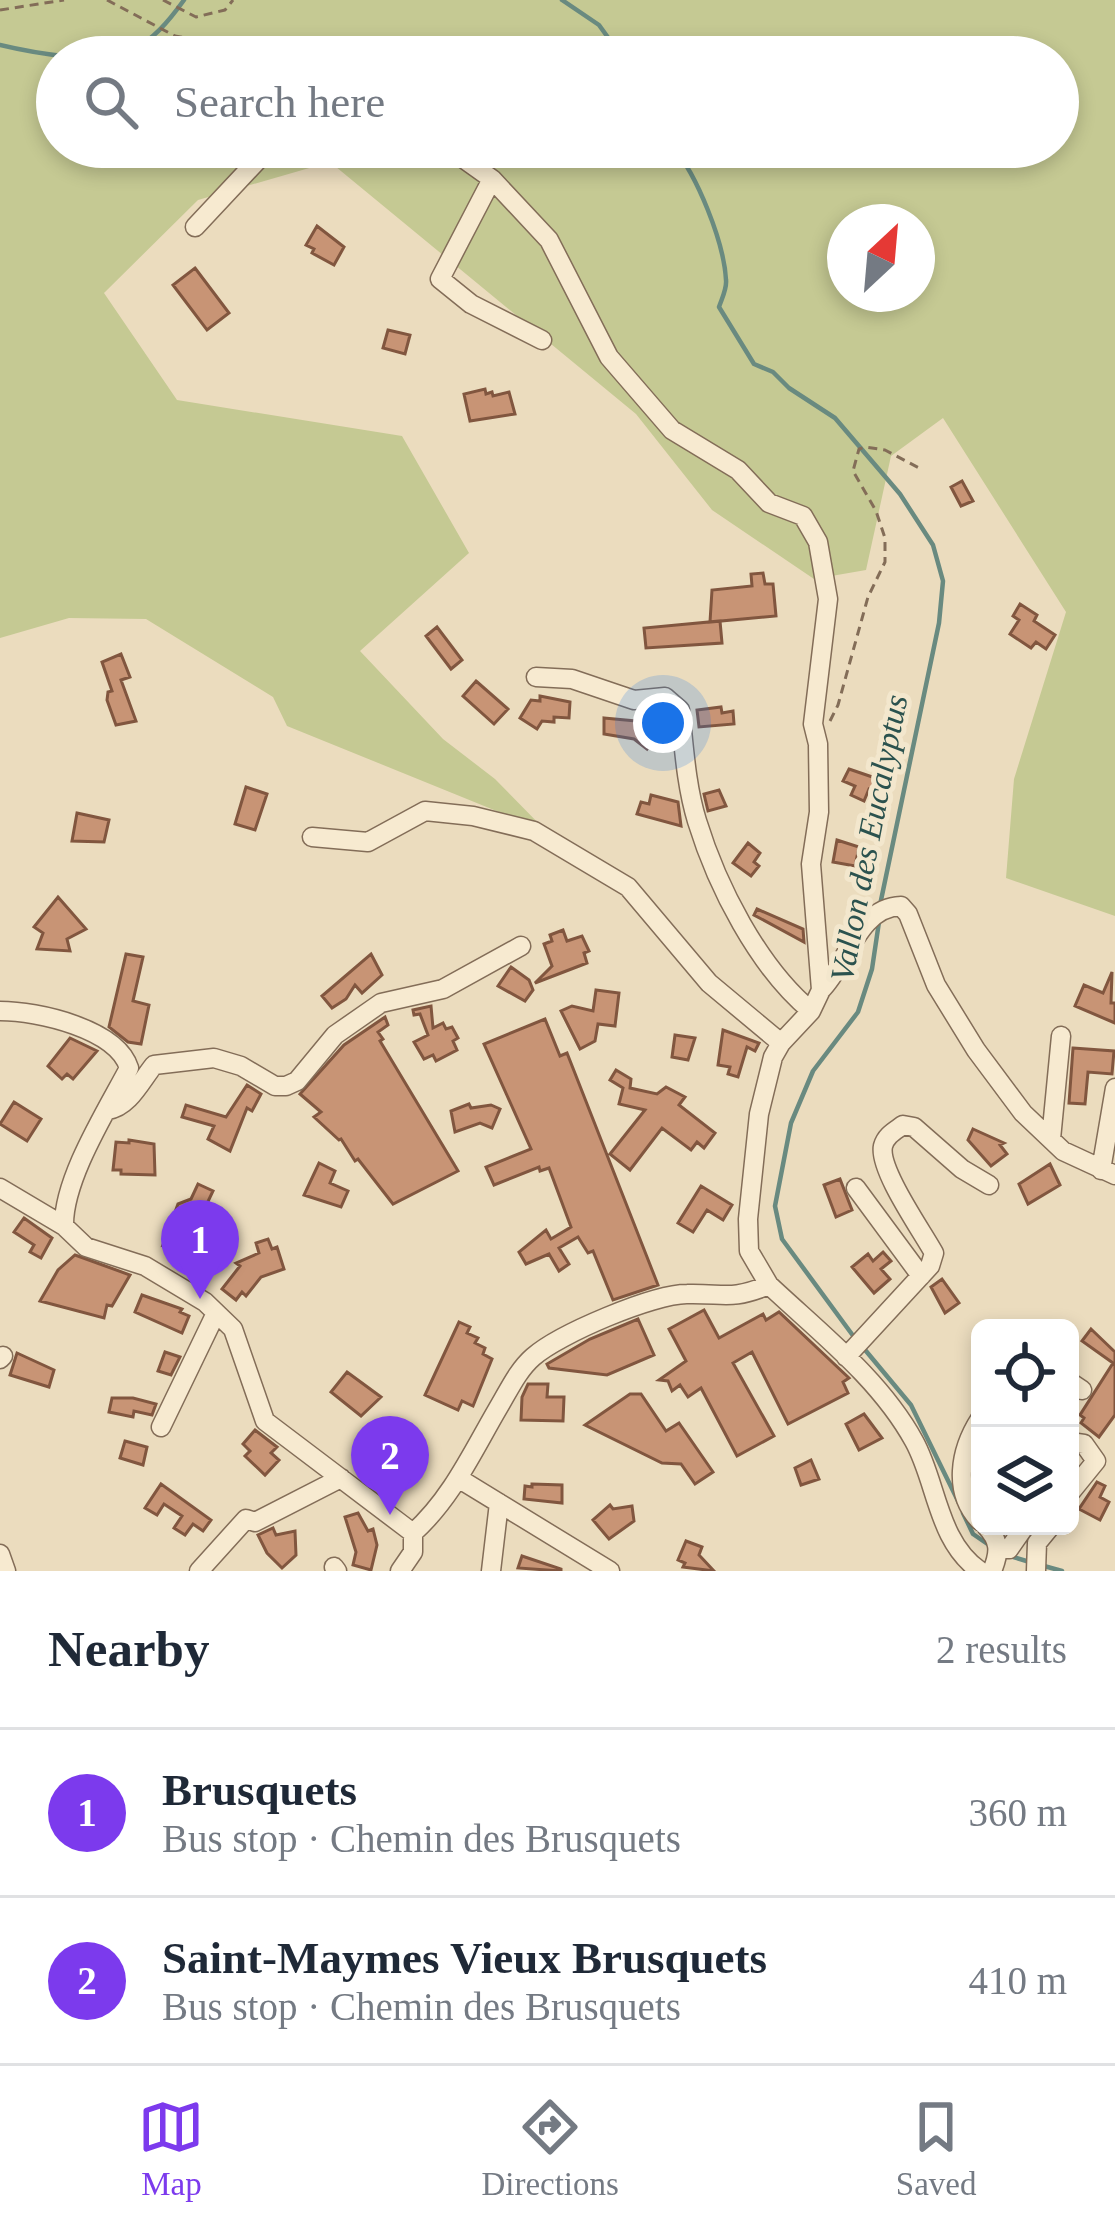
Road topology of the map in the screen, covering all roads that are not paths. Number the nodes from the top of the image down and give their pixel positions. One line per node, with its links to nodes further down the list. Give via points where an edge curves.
1 (250, 168): 4 (street)
2 (477, 168): 3 (street)
3 (492, 179): 5 (street, via 440,279); 9 (street, via 549,240 608,357 672,430 738,470 769,502 803,516 818,542 828,599 813,724)
4 (195, 227)
5 (542, 340)
6 (536, 677): 11 (street, via 674,702 713,862 763,962)
7 (312, 837): 13 (street, via 368,842 425,811 534,831 628,887 709,983)
8 (521, 946): 15 (street, via 442,989 381,1003 335,1035 286,1086 214,1058 154,1065 128,1100)
9 (820, 990): 11 (street); 16 (street, via 871,918 901,906 976,1050)
10 (0, 1010): 15 (street, via 48,1016 115,1043 129,1068)
11 (811, 1011): 13 (street)
12 (1061, 1036): 16 (street)
13 (781, 1043): 23 (street, via 759,1114 748,1219 749,1250)
14 (1115, 1088): 17 (street)
15 (107, 1110): 21 (street)
16 (1051, 1139): 17 (street)
17 (1108, 1173)
18 (988, 1185): 22 (street, via 914,1127 889,1134 884,1164 934,1253)
19 (0, 1188): 21 (street)
20 (856, 1188): 22 (street)
21 (64, 1226): 24 (street, via 86,1247 146,1266)
22 (922, 1276): 25 (street)
23 (769, 1285): 25 (street); 30 (street, via 727,1298 666,1297 536,1354)
24 (216, 1313): 26 (street); 29 (street, via 232,1329 266,1421)
25 (856, 1348): 45 (street, via 916,1443 944,1525)
26 (161, 1427)
27 (971, 1433): 33 (street, via 962,1469)
28 (1079, 1443): 31 (street, via 1096,1461)
29 (341, 1478): 34 (street); 41 (street, via 246,1520)
30 (458, 1478): 32 (street); 34 (street)
31 (1079, 1482)
32 (500, 1503): 43 (street); 44 (street)
33 (971, 1506)
34 (413, 1533): 42 (street, via 413,1552)
35 (994, 1535): 46 (street)
36 (997, 1535): 37 (street, via 1009,1549)
37 (1019, 1535)
38 (1044, 1535): 47 (street)
39 (0, 1554): 40 (street)
40 (6, 1571)
41 (199, 1571)
42 (400, 1571)
43 (491, 1571)
44 (610, 1571)
45 (980, 1571)
46 (992, 1571)
47 (1036, 1571)

